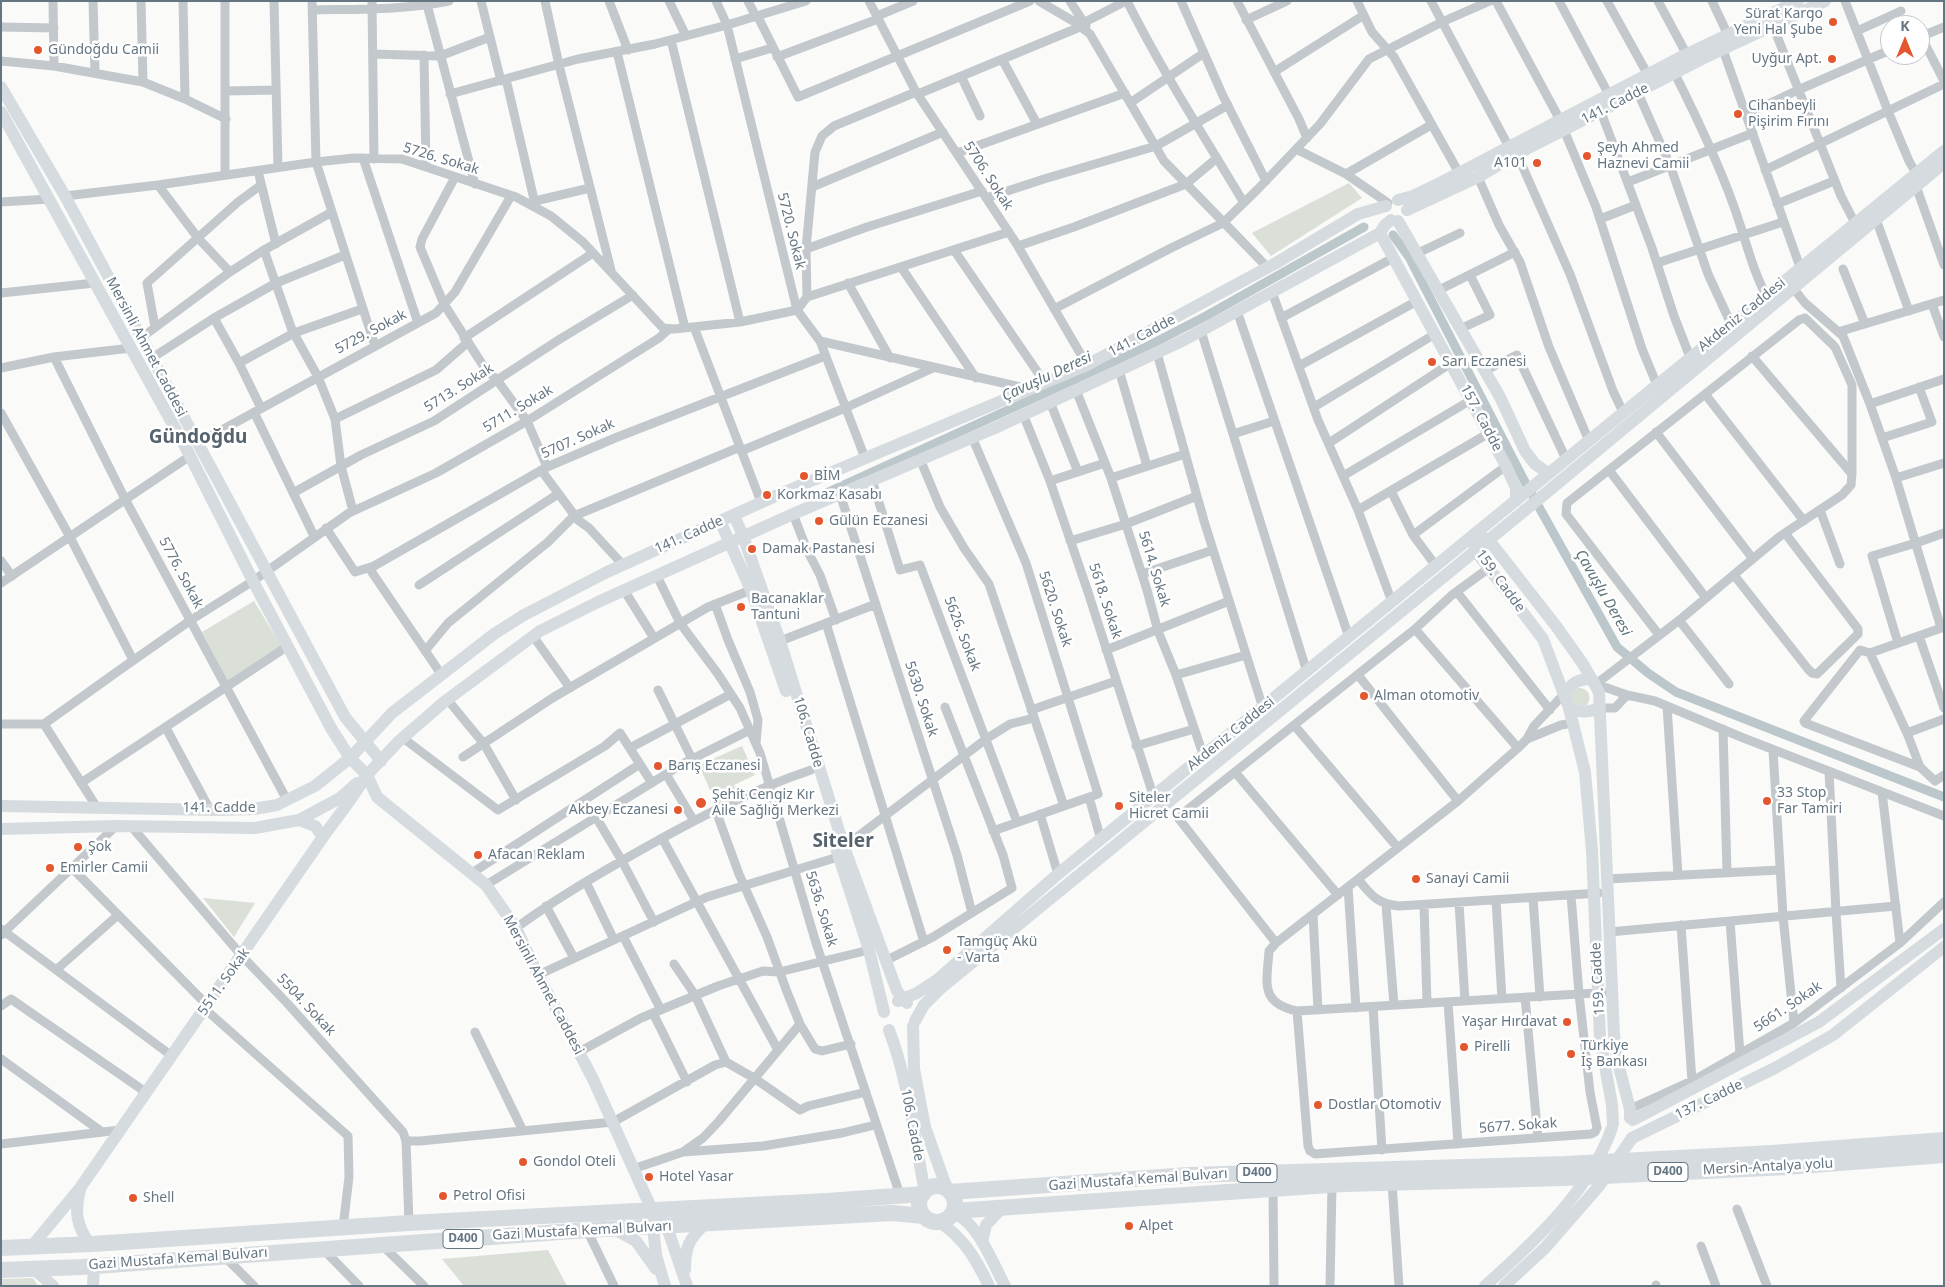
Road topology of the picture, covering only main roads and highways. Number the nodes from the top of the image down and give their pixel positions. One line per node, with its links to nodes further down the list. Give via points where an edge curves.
1 (1944, 1140): 3 (highway, Mersin-Antalya yolu / D400)
2 (1944, 1155): 3 (highway, Mersin-Antalya yolu / D400)
3 (1778, 1162): 4 (highway, via 1863,1170); 5 (highway, Mersin-Antalya yolu / D400)
4 (1944, 1166)
5 (1564, 1171): 6 (highway, Gazi Mustafa Kemal Bulvarı / D400, via 1189,1175); 8 (highway, Gazi Mustafa Kemal Bulvarı / D400, via 1002,1208)
6 (948, 1190): 7 (highway, via 938,1186); 8 (highway, via 955,1200)
7 (924, 1193): 8 (highway, via 920,1203); 9 (highway, Gazi Mustafa Kemal Bulvarı / D400)
8 (942, 1215): 10 (highway, Gazi Mustafa Kemal Bulvarı / D400, via 892,1213 706,1223)
9 (1, 1248)
10 (1, 1270)

